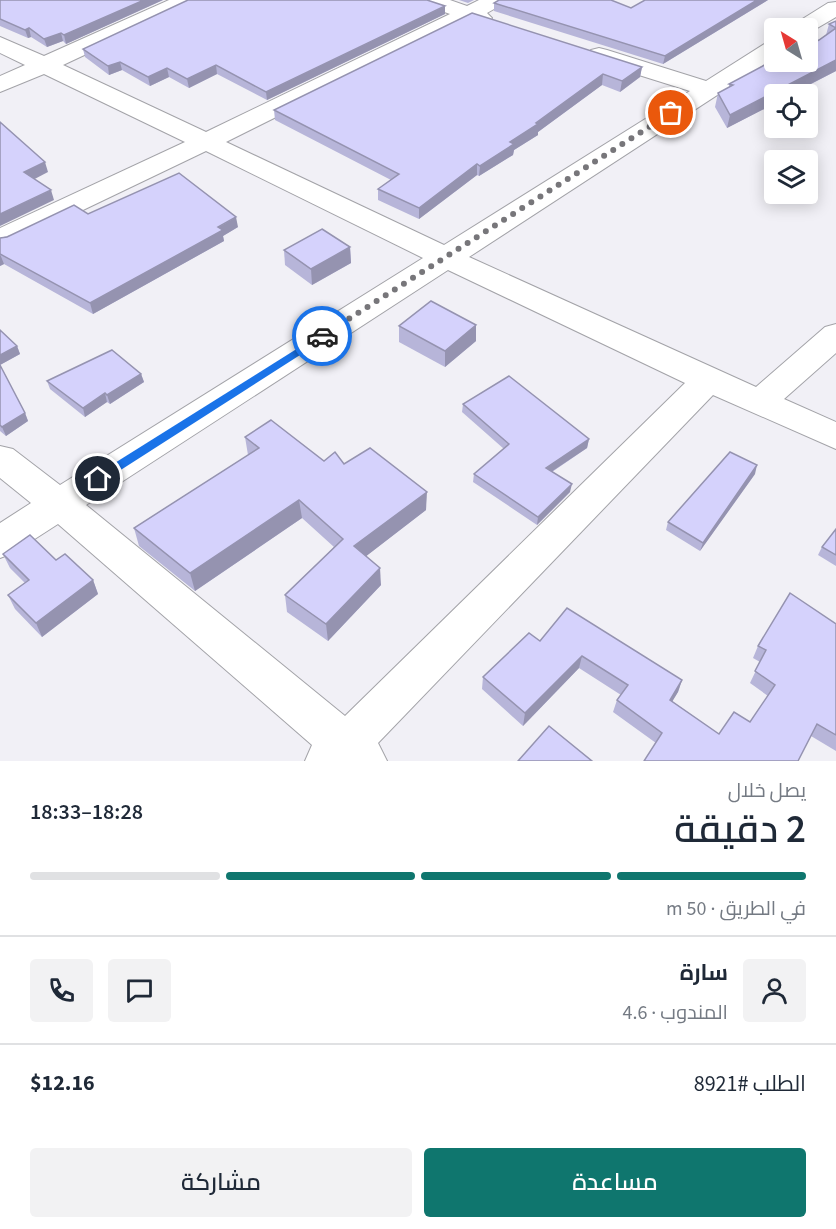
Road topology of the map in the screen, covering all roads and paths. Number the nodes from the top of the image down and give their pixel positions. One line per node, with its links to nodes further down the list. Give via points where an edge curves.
1 (186, 0): 10 (street)
2 (429, 0): 5 (street)
3 (836, 8): 6 (street)
4 (498, 12): 5 (street)
5 (468, 14): 13 (street)
6 (818, 19)
7 (0, 44): 10 (street)
8 (578, 48): 12 (street)
9 (764, 54): 12 (street)
10 (44, 65): 11 (street); 13 (street)
11 (0, 85)
12 (709, 89): 15 (street)
13 (205, 142): 14 (street); 15 (street)
14 (0, 239)
15 (444, 258): 17 (street); 21 (street)
16 (836, 335): 18 (street)
17 (708, 380): 18 (street); 23 (street)
18 (759, 403): 19 (street)
19 (836, 436)
20 (0, 459): 21 (street)
21 (59, 504): 22 (street); 23 (street)
22 (0, 542)
23 (346, 756)

